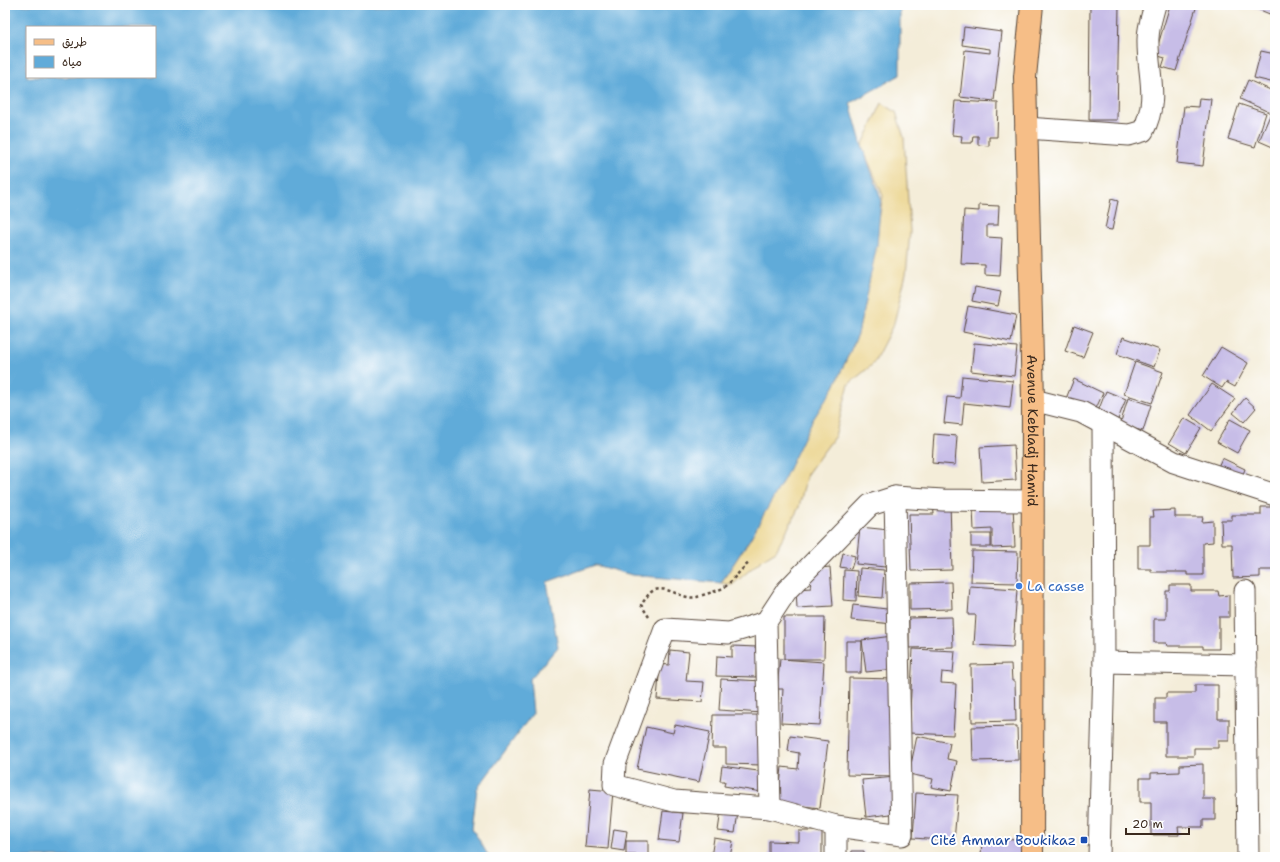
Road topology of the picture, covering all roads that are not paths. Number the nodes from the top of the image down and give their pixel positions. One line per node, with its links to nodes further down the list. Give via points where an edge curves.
1 (1032, 5): 3 (main road, Avenue Kebladj Hamid, via 1025,77)
2 (1155, 5): 3 (street, via 1148,38 1153,90 1149,118 1143,131 1129,135)
3 (1026, 128): 4 (main road, Avenue Kebladj Hamid)
4 (1033, 400): 5 (street, via 1081,412); 8 (main road, Avenue Kebladj Hamid)
5 (1103, 424): 6 (street, via 1174,462); 11 (street)
6 (1275, 495)
7 (895, 497): 8 (street); 10 (street, via 870,505 787,590); 14 (street, via 902,835)
8 (1032, 501): 16 (main road, Avenue Kebladj Hamid)
9 (1245, 591): 12 (street)
10 (766, 622): 13 (street); 13 (street, via 729,633 665,629 615,764 614,785 674,801)
11 (1104, 662): 12 (street); 17 (street)
12 (1246, 664): 18 (street)
13 (770, 808): 14 (street)
14 (836, 826): 15 (street)
15 (836, 857)
16 (1032, 857)
17 (1099, 857)
18 (1248, 857)

